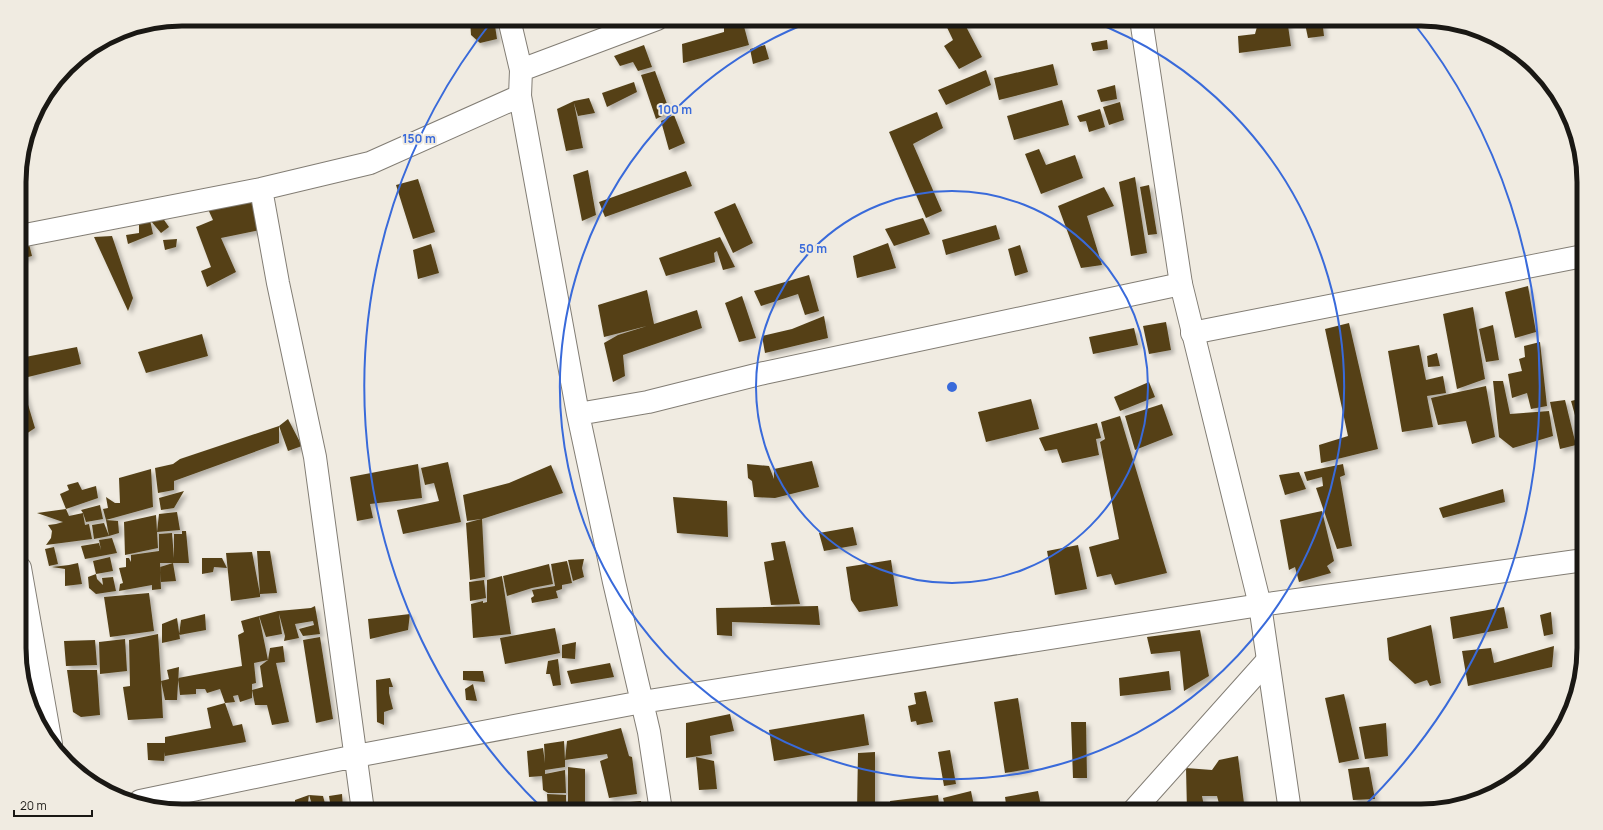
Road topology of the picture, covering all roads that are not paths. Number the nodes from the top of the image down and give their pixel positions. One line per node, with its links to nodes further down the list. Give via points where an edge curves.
1 (511, 26): 4 (street)
2 (638, 26): 4 (street)
3 (1142, 26): 9 (street)
4 (521, 70): 5 (street)
5 (520, 96): 6 (street, via 370,163); 11 (street)
6 (261, 189): 7 (street); 18 (street, via 315,457)
7 (26, 235)
8 (1577, 257): 10 (street)
9 (1181, 284): 10 (street); 11 (street, via 764,372 648,402)
10 (1192, 332): 14 (street)
11 (578, 414): 16 (street)
12 (1577, 561): 14 (street)
13 (26, 602): 17 (street)
14 (1260, 605): 15 (street); 16 (street)
15 (1267, 661): 22 (street); 23 (street)
16 (642, 702): 18 (street); 21 (street)
17 (48, 728)
18 (356, 756): 19 (street); 20 (street)
19 (145, 800)
20 (362, 804)
21 (660, 804)
22 (1139, 804)
23 (1289, 804)

